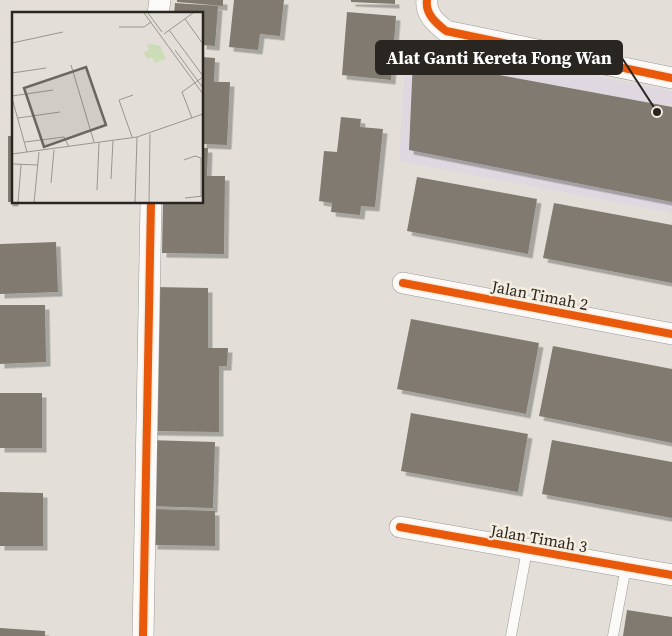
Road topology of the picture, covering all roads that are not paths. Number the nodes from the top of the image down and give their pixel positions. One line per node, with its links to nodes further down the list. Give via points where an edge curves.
1 (427, 0): 2 (street, via 426,6 433,21 446,31)
2 (672, 78)
3 (151, 204): 10 (street)
4 (403, 283): 5 (street, Jalan Timah 2)
5 (672, 334)
6 (400, 527): 7 (street, Jalan Timah 3)
7 (527, 550): 8 (street, Jalan Timah 3); 11 (lane)
8 (626, 567): 9 (street, Jalan Timah 3); 12 (lane)
9 (672, 575)
10 (143, 636)
11 (512, 636)
12 (613, 636)

